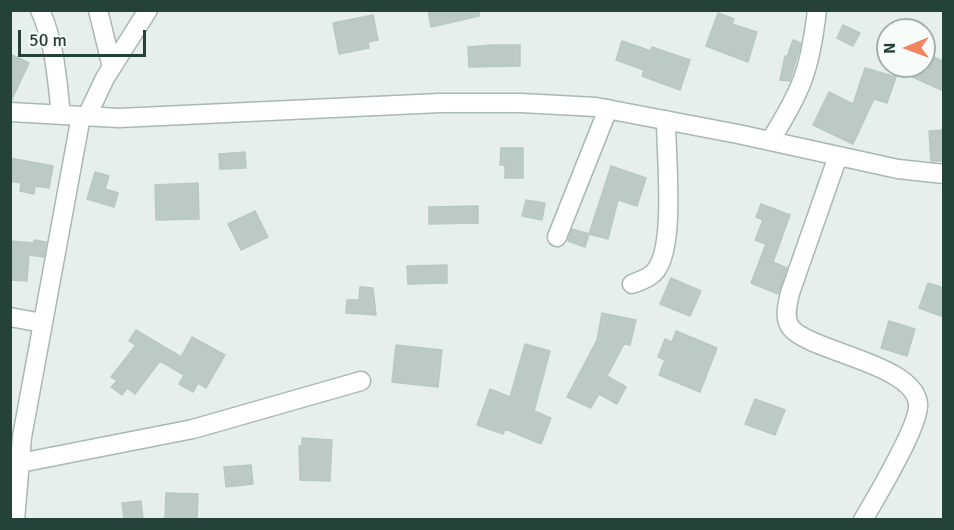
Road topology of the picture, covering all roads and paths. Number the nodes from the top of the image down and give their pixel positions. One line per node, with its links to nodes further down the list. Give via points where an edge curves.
1 (40, 10): 8 (street, via 55,61)
2 (98, 10): 5 (street)
3 (148, 10): 5 (street)
4 (817, 10): 11 (street, via 807,72 797,99)
5 (112, 67): 9 (street)
6 (608, 109): 9 (street, via 440,103 288,112); 10 (street); 14 (street)
7 (10, 112): 8 (street)
8 (61, 115): 9 (street)
9 (84, 116): 17 (street)
10 (666, 120): 11 (street); 15 (street, via 664,250 649,278)
11 (770, 141): 12 (street)
12 (838, 156): 13 (street); 21 (street, via 790,293 788,321 792,329 804,336 873,364 906,384 915,392 918,404 910,429)
13 (944, 174)
14 (557, 237)
15 (632, 284)
16 (10, 317): 17 (street)
17 (42, 323): 19 (street)
18 (361, 381): 19 (street, via 194,429)
19 (20, 463): 20 (street)
20 (15, 519)
21 (863, 519)

